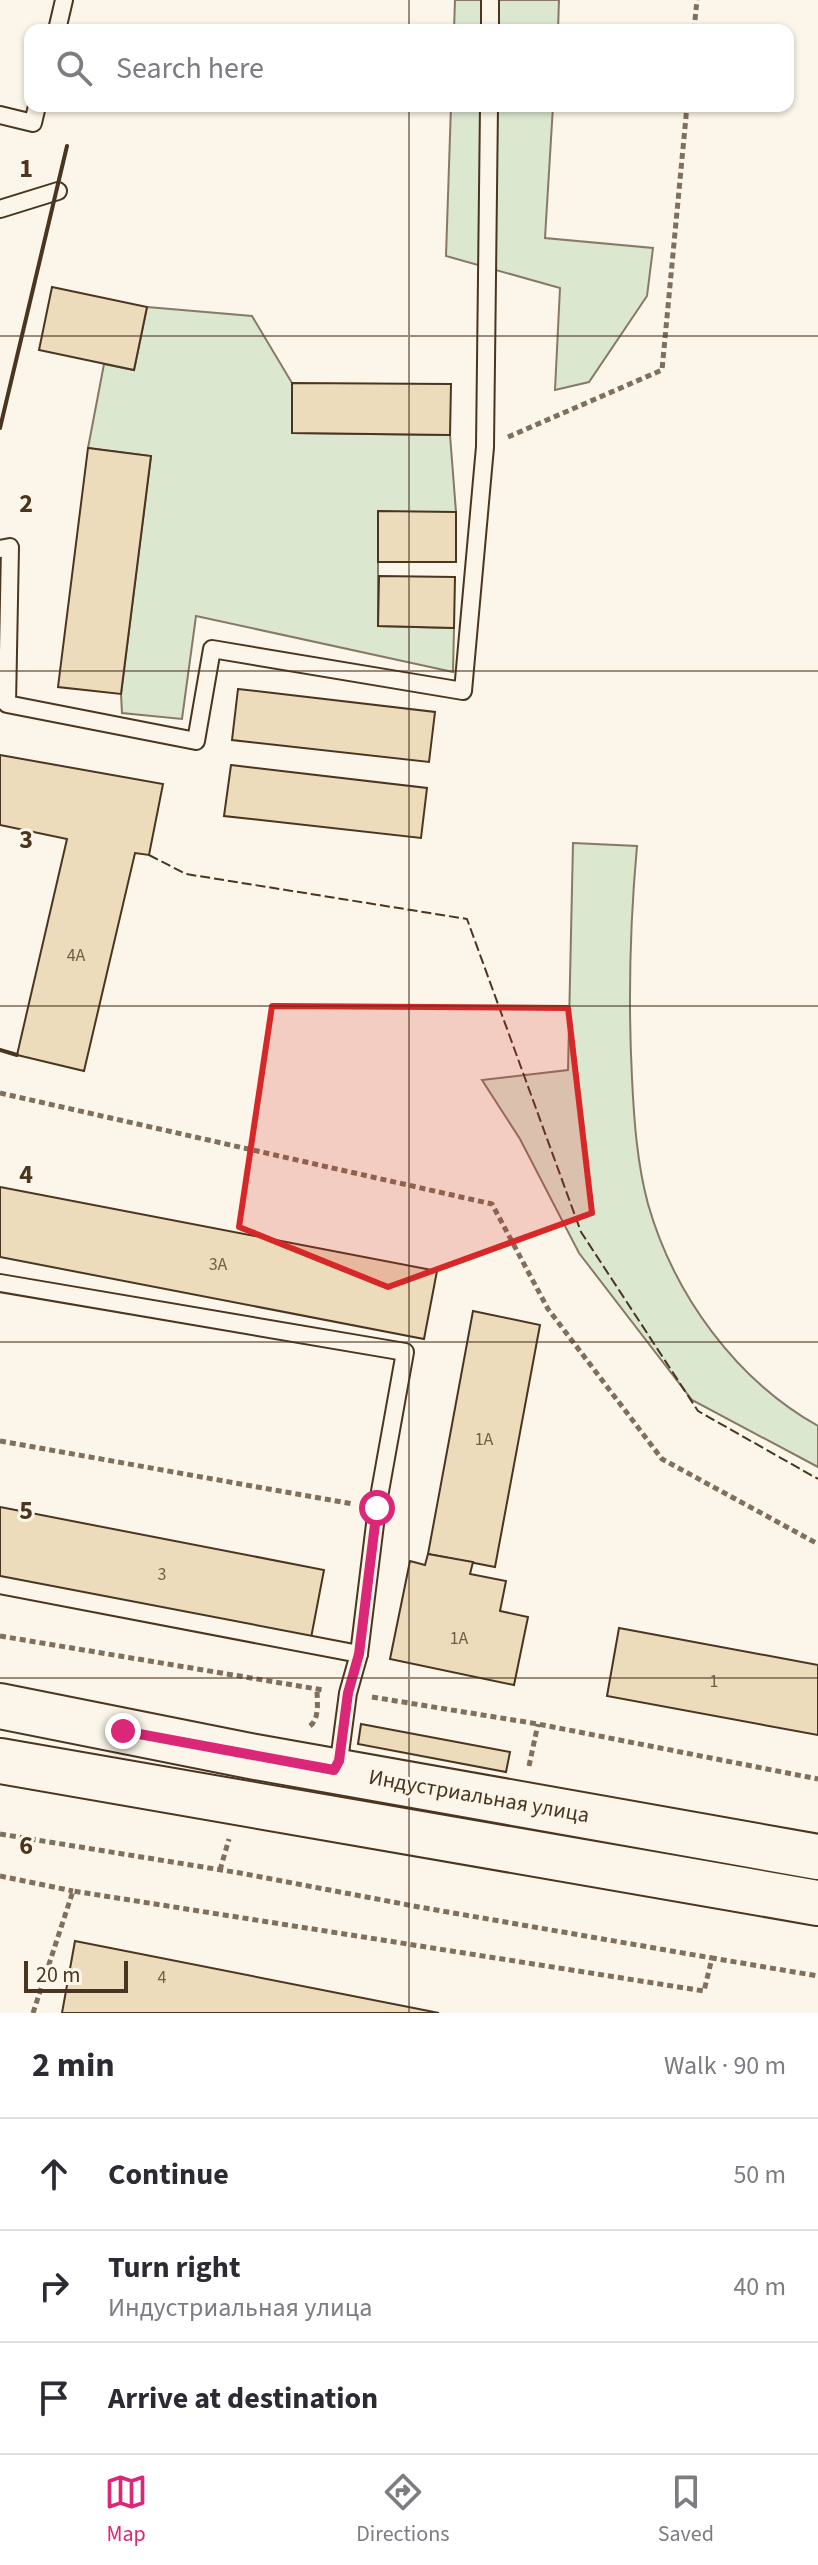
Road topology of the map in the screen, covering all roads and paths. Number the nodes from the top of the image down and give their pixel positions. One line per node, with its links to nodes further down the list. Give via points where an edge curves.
1 (64, 0): 4 (lane)
2 (490, 0): 5 (lane)
3 (697, 0): 6 (path)
4 (58, 24)
5 (490, 24)
6 (695, 24)
7 (36, 112): 10 (lane, via 33,123)
8 (489, 112): 13 (lane)
9 (686, 112): 13 (path, via 662,370)
10 (0, 115)
11 (58, 191): 12 (lane)
12 (0, 209)
13 (485, 447): 14 (lane, via 463,691 212,649 196,741 7,704 10,547)
14 (0, 549)
15 (0, 1093): 19 (path, via 492,1204 548,1309 662,1459)
16 (0, 1283): 18 (lane, via 405,1352)
17 (0, 1441): 18 (path)
18 (377, 1508): 22 (lane)
19 (818, 1544)
20 (0, 1585): 22 (lane)
21 (0, 1636): 23 (path)
22 (359, 1654): 23 (lane)
23 (348, 1693): 26 (lane); 27 (path)
24 (0, 1706): 26 (street, Индустриальная улица)
25 (1, 1768): 32 (street)
26 (334, 1770): 29 (street, Индустриальная улица)
27 (818, 1779)
28 (0, 1834): 33 (path)
29 (818, 1857)
30 (0, 1876): 31 (path)
31 (73, 1891): 33 (path, via 704,1991); 35 (path)
32 (818, 1903)
33 (712, 1958): 34 (path)
34 (818, 1976)
35 (33, 2013)

